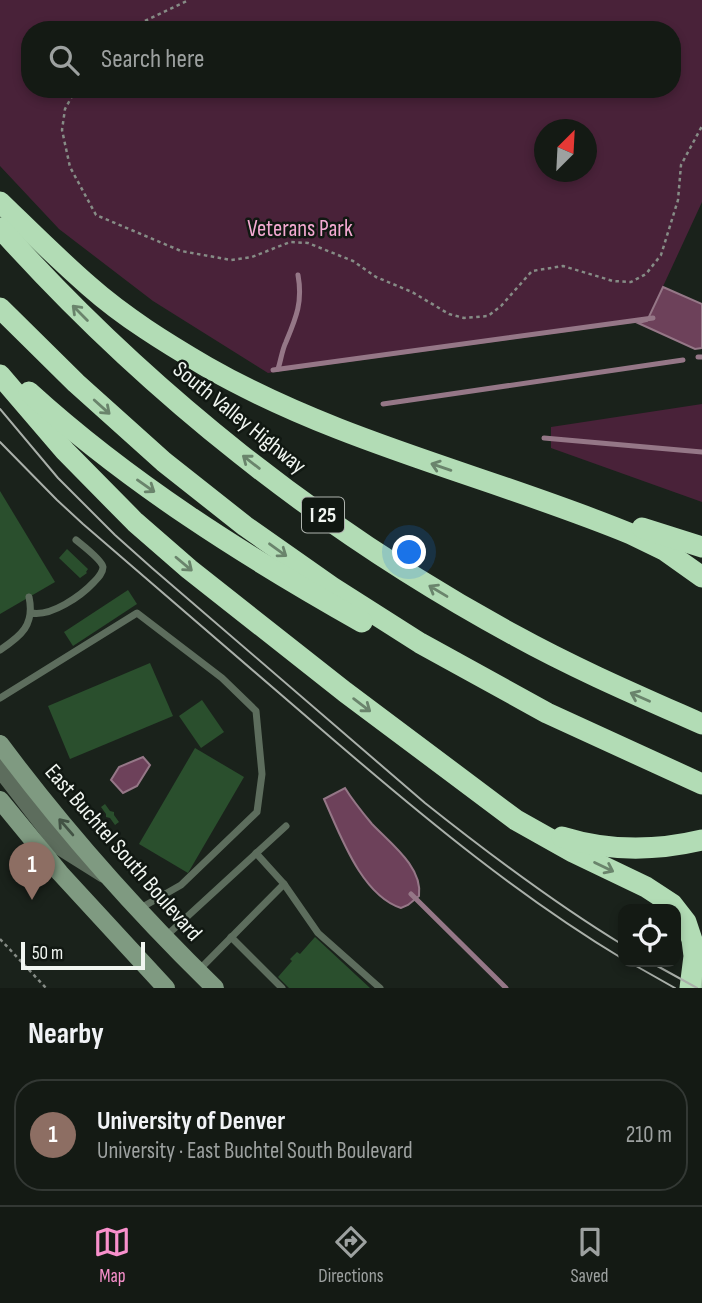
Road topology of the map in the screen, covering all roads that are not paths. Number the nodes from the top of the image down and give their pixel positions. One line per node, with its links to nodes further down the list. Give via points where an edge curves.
1 (0, 202): 6 (highway, one-way to 1, via 338,430 207,367 106,300)
2 (0, 228): 15 (highway, South Valley Highway / I 25, one-way to 2, via 557,658 481,616 379,554 292,493 110,343)
3 (0, 308): 14 (highway, I 25, one-way to 14, via 111,415 245,526 378,617)
4 (0, 363): 14 (highway, one-way to 14, via 94,447 229,542 370,627)
5 (0, 375): 19 (highway, one-way to 19, via 91,479 152,537 345,692)
6 (505, 488): 8 (highway); 9 (highway, via 631,534 664,550)
7 (76, 540): 11 (lane, via 100,561 102,573 85,592 56,609)
8 (702, 547)
9 (702, 578)
10 (29, 597): 11 (lane)
11 (31, 613): 12 (lane, via 19,638)
12 (0, 650)
13 (0, 698): 26 (lane, via 137,613 222,678 256,712 262,774 257,812 181,886)
14 (547, 713): 18 (highway, I 25)
15 (702, 724)
16 (0, 744): 24 (main road, East Buchtel South Boulevard, one-way to 16)
17 (0, 768): 24 (street, via 61,847)
18 (698, 782)
19 (483, 795): 22 (highway, via 548,832 580,842 639,848); 34 (highway, one-way to 34, via 534,831 672,904 687,922 692,940)
20 (0, 800): 31 (main road)
21 (286, 826): 23 (lane)
22 (702, 840)
23 (256, 853): 25 (lane); 27 (lane)
24 (110, 878): 26 (main road, East Buchtel South Boulevard)
25 (285, 884): 28 (lane); 33 (lane, via 318,933)
26 (139, 909): 27 (main road, East Buchtel South Boulevard)
27 (165, 937): 29 (main road, East Buchtel South Boulevard)
28 (231, 937): 29 (lane); 32 (lane)
29 (198, 971): 30 (main road, East Buchtel South Boulevard)
30 (212, 987)
31 (166, 988)
32 (282, 988)
33 (380, 988)
34 (690, 988)

